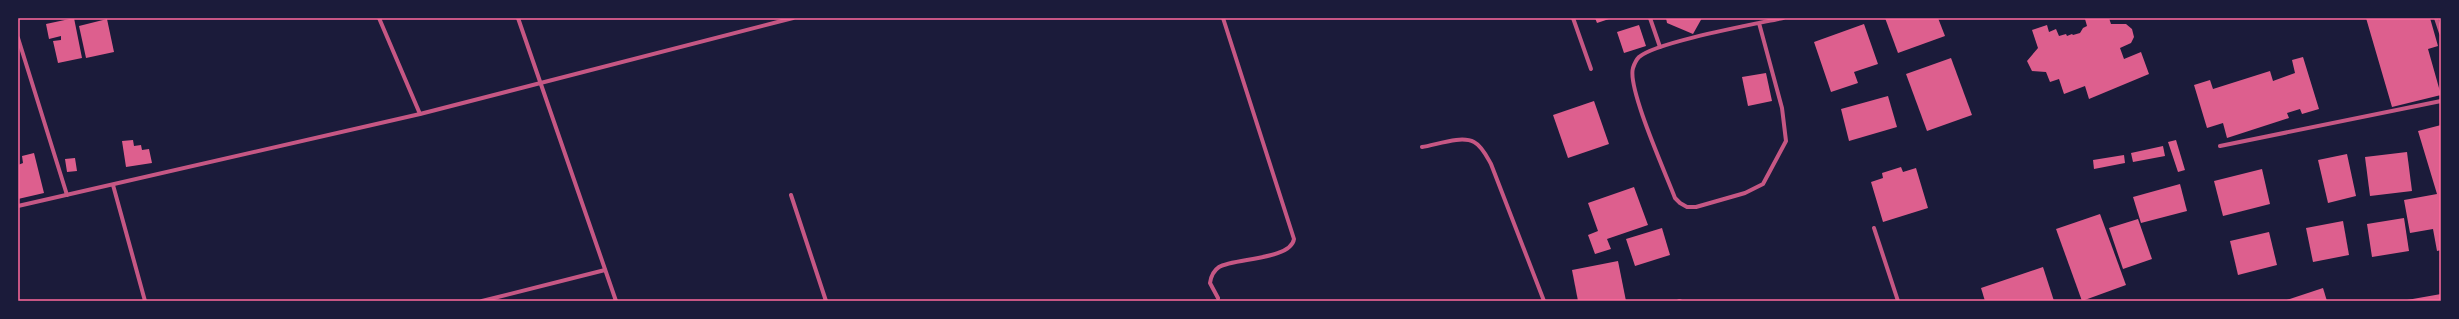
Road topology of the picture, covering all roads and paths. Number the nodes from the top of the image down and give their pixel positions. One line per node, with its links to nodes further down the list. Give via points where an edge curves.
1 (379, 18): 16 (street)
2 (518, 18): 14 (street)
3 (793, 18): 14 (street)
4 (1223, 18): 25 (street, via 1294,244 1288,249 1250,261 1219,267 1214,271 1210,283)
5 (1573, 18): 13 (street)
6 (1650, 18): 12 (street)
7 (1783, 18): 9 (street)
8 (2436, 18): 10 (street)
9 (1759, 23): 12 (street); 12 (street, via 1782,108 1786,141 1763,184 1745,193 1696,207 1687,207 1675,198 1634,90 1633,69 1638,58)
10 (2441, 33)
11 (18, 38): 20 (street)
12 (1660, 47)
13 (1590, 69)
14 (540, 83): 16 (street); 24 (street)
15 (2441, 101): 17 (street)
16 (420, 114): 19 (street)
17 (2220, 146)
18 (1422, 147): 30 (street, via 1467,139 1476,142 1491,164)
19 (113, 184): 20 (street); 26 (street)
20 (67, 195): 22 (street)
21 (791, 195): 29 (street)
22 (18, 206)
23 (1874, 228): 31 (street)
24 (606, 270): 27 (street); 28 (street)
25 (1218, 298)
26 (145, 301)
27 (482, 301)
28 (616, 301)
29 (826, 301)
30 (1544, 301)
31 (1898, 301)

